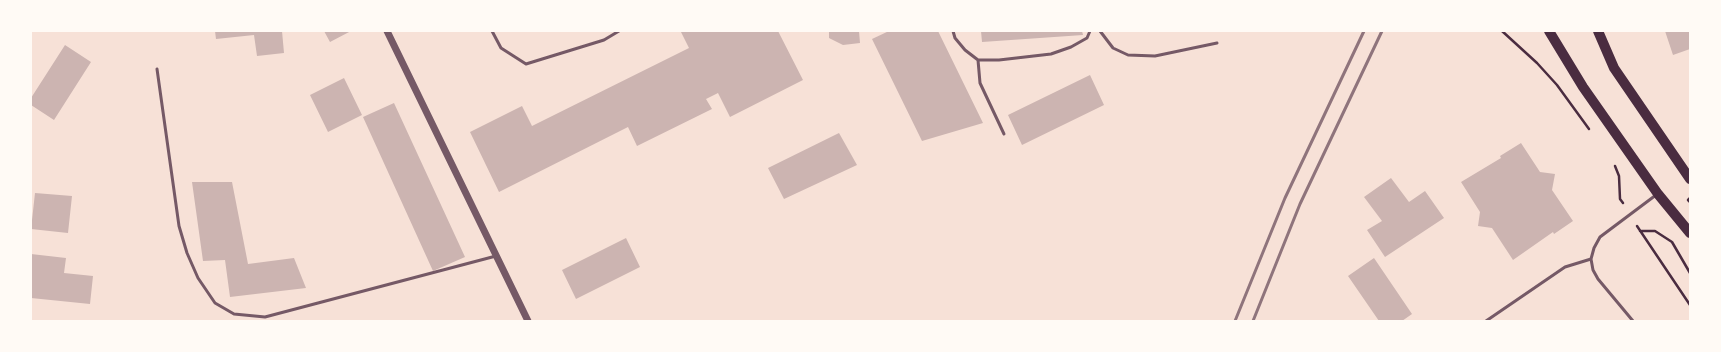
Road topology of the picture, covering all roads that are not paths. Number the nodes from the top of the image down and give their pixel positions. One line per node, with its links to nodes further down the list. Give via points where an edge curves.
1 (386, 31): 16 (street)
2 (492, 31): 3 (lane, via 501,48 526,64 604,40)
3 (619, 31)
4 (952, 31): 10 (lane, via 965,50)
5 (1090, 31): 10 (lane, via 1087,38 1051,54)
6 (1100, 31): 9 (lane, via 1113,48 1128,55 1155,56)
7 (1549, 31): 14 (main road, via 1583,87)
8 (1598, 31): 13 (main road, via 1614,68)
9 (1217, 43)
10 (978, 60): 12 (lane, via 980,83)
11 (157, 69): 16 (lane, via 170,170 185,247 198,278 215,303 234,314 264,317)
12 (1004, 134)
13 (1690, 179)
14 (1658, 194): 15 (main road); 17 (lane, via 1600,238)
15 (1690, 233)
16 (496, 256): 18 (street)
17 (1591, 259): 19 (lane, via 1565,267); 20 (lane, via 1598,279)
18 (528, 321)
19 (1486, 321)
20 (1633, 321)

